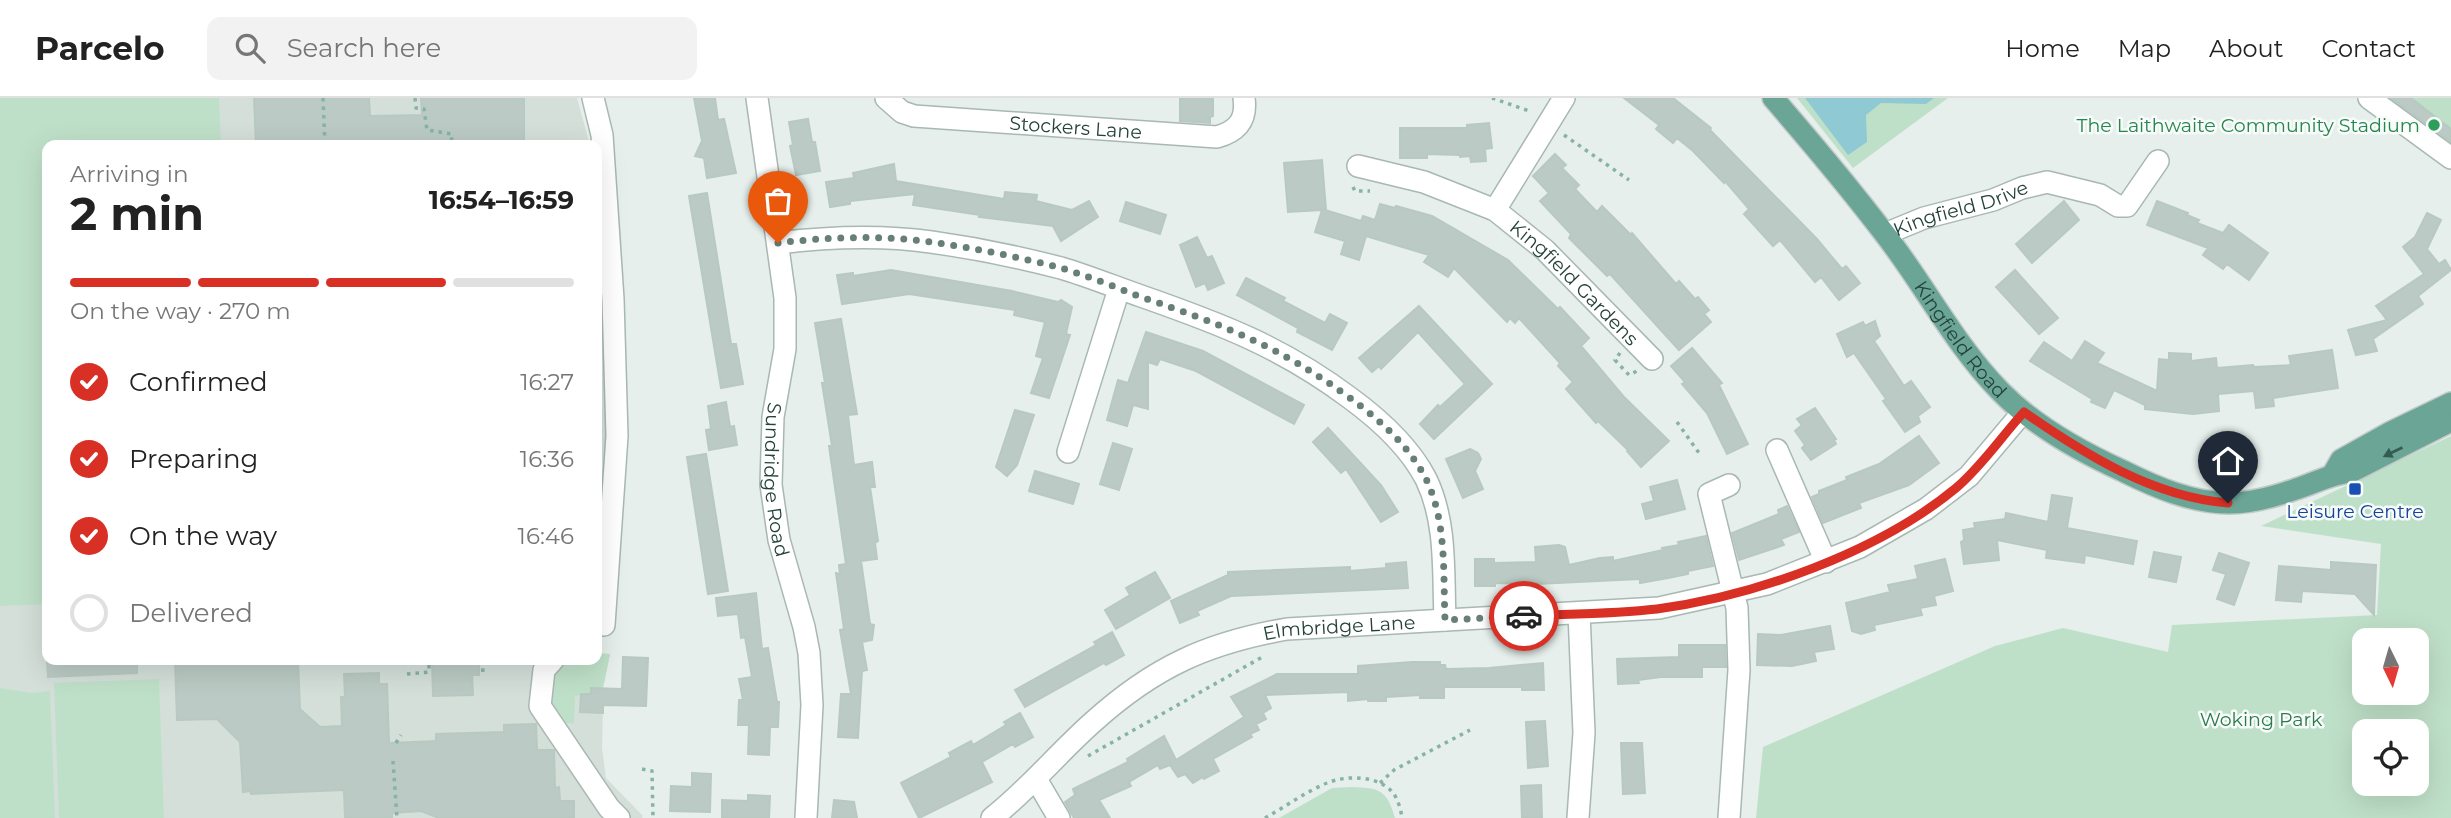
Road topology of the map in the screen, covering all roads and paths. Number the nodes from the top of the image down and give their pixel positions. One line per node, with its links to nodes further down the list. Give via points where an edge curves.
1 (323, 98): 13 (path)
2 (415, 98): 14 (path, via 416,108 424,109 427,130 452,134)
3 (593, 98): 37 (street, via 602,135 617,436)
4 (757, 98): 21 (street, Sundridge Road)
5 (886, 98): 6 (street, Stockers Lane, via 914,116 1217,137 1238,127)
6 (1244, 98)
7 (1492, 98): 11 (path)
8 (1563, 98): 19 (street, Kingfield Gardens)
9 (1773, 98): 20 (main road, Kingfield Road)
10 (2369, 98): 15 (street)
11 (1532, 112)
12 (1554, 128): 18 (path)
13 (325, 140)
14 (451, 140)
15 (2451, 158)
16 (2158, 161): 20 (street, Kingfield Drive, via 2127,206 2047,183 1924,218)
17 (1358, 166): 19 (street, Kingfield Gardens, via 1424,181)
18 (1629, 180)
19 (1494, 210): 23 (street, Kingfield Gardens, via 1545,250)
20 (1885, 234): 25 (main road, Kingfield Road, via 1980,369)
21 (778, 243): 22 (street, via 854,238 931,242 1063,269); 55 (street, Sundridge Road, via 786,325 773,417 771,485 779,541 809,653 812,705)
22 (1118, 289): 29 (street); 36 (street, via 1209,320 1282,353 1386,428 1425,477 1436,505 1442,536)
23 (1652, 359)
24 (2451, 403): 31 (main road, Kingfield Road, via 2341,460)
25 (2024, 412): 31 (main road, Kingfield Road, via 2065,441 2128,474 2211,501 2268,498); 33 (street, Elmbridge Lane, via 1955,489 1885,534)
26 (2451, 421): 31 (main road, Kingfield Road, one-way to 31, via 2351,472)
27 (1676, 422): 30 (path)
28 (1777, 450): 33 (street)
29 (1068, 452)
30 (1699, 453)
31 (2333, 474)
32 (1729, 485): 34 (street, via 1709,494)
33 (1826, 562): 34 (street, Elmbridge Lane)
34 (1734, 593): 35 (street, Elmbridge Lane, via 1659,608); 61 (street, via 1739,670)
35 (1579, 613): 36 (street, Elmbridge Lane); 60 (street, via 1584,733)
36 (1445, 620): 50 (street, Elmbridge Lane, via 1287,629 1192,655 1132,690)
37 (604, 625)
38 (1270, 652): 48 (path)
39 (429, 665): 43 (path, via 429,672)
40 (482, 665): 42 (path)
41 (548, 665): 53 (street, via 540,706)
42 (482, 673)
43 (407, 674)
44 (1470, 730): 51 (path, via 1394,770)
45 (401, 735): 46 (path)
46 (396, 743)
47 (393, 761): 52 (path)
48 (1077, 762)
49 (642, 769): 54 (path, via 652,771)
50 (1036, 779): 56 (street, Elmbridge Lane); 57 (street)
51 (1380, 783): 58 (path, via 1335,780); 59 (path, via 1393,793)
52 (397, 818)
53 (619, 818)
54 (653, 818)
55 (806, 818)
56 (992, 818)
57 (1059, 818)
58 (1265, 818)
59 (1402, 818)
60 (1578, 818)
61 (1729, 818)

